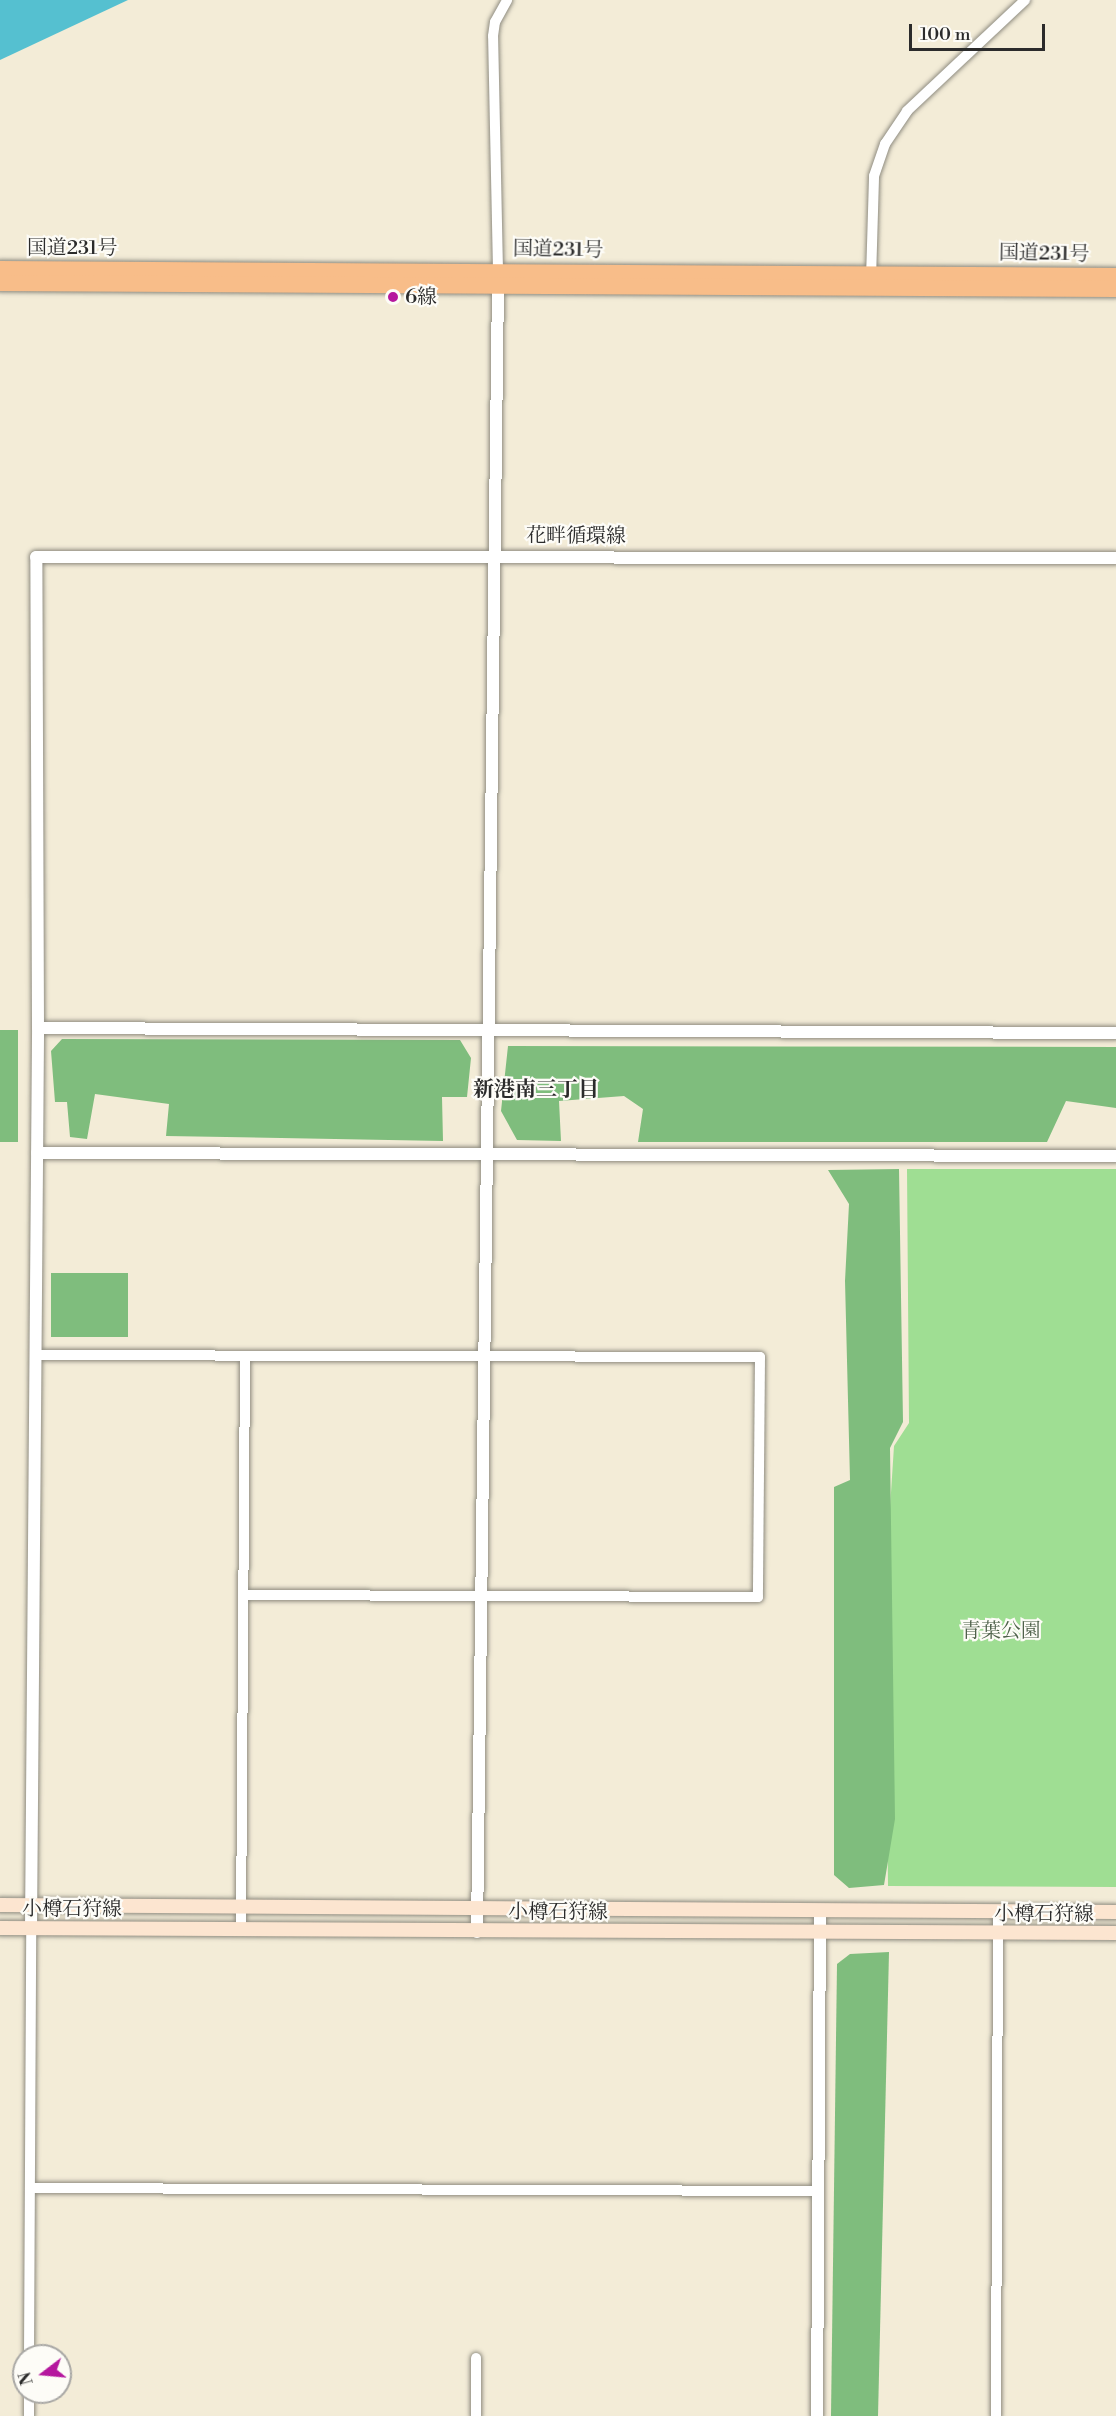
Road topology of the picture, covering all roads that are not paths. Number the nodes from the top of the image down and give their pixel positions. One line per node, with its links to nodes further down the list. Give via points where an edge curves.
1 (507, 0): 5 (street, via 495,22 493,36)
2 (1024, 0): 6 (street, via 908,111 885,144 874,176)
3 (0, 269): 5 (highway, 国道231号)
4 (1116, 276): 6 (highway, 国道231号)
5 (498, 278): 6 (highway, 国道231号); 7 (highway, 国道231号); 9 (street)
6 (871, 281): 8 (highway, 国道231号)
7 (0, 283)
8 (1116, 289)
9 (493, 555): 10 (street, 花畔循環線); 11 (street, 花畔循環線, via 36,557); 12 (street)
10 (1116, 558)
11 (38, 1028): 12 (street); 14 (street)
12 (489, 1031): 13 (street); 15 (street)
13 (1116, 1033)
14 (37, 1153): 15 (street); 18 (street)
15 (487, 1155): 16 (street); 17 (street)
16 (1116, 1156)
17 (484, 1354): 19 (street); 21 (street); 21 (street, via 760,1357 758,1597)
18 (36, 1355): 19 (street); 23 (street)
19 (244, 1356): 20 (street)
20 (243, 1595): 21 (street); 24 (street)
21 (481, 1597): 25 (street)
22 (0, 1905): 23 (main road, 小樽石狩線)
23 (31, 1905): 24 (main road, 小樽石狩線); 30 (street)
24 (241, 1906): 25 (main road, 小樽石狩線); 31 (street)
25 (477, 1908): 26 (main road, 小樽石狩線); 32 (street)
26 (820, 1910): 27 (main road, 小樽石狩線); 33 (street)
27 (998, 1911): 28 (main road, 小樽石狩線); 34 (street)
28 (1116, 1912)
29 (0, 1928): 30 (main road, 小樽石狩線)
30 (31, 1928): 31 (main road, 小樽石狩線); 36 (street)
31 (241, 1930): 32 (main road, 小樽石狩線)
32 (477, 1932): 33 (main road, 小樽石狩線)
33 (820, 1932): 34 (main road, 小樽石狩線); 37 (street)
34 (998, 1933): 35 (main road, 小樽石狩線); 42 (street)
35 (1116, 1933)
36 (30, 2188): 37 (street); 38 (street)
37 (819, 2192): 41 (street)
38 (29, 2344)
39 (476, 2358): 40 (street)
40 (476, 2416)
41 (817, 2416)
42 (996, 2416)

